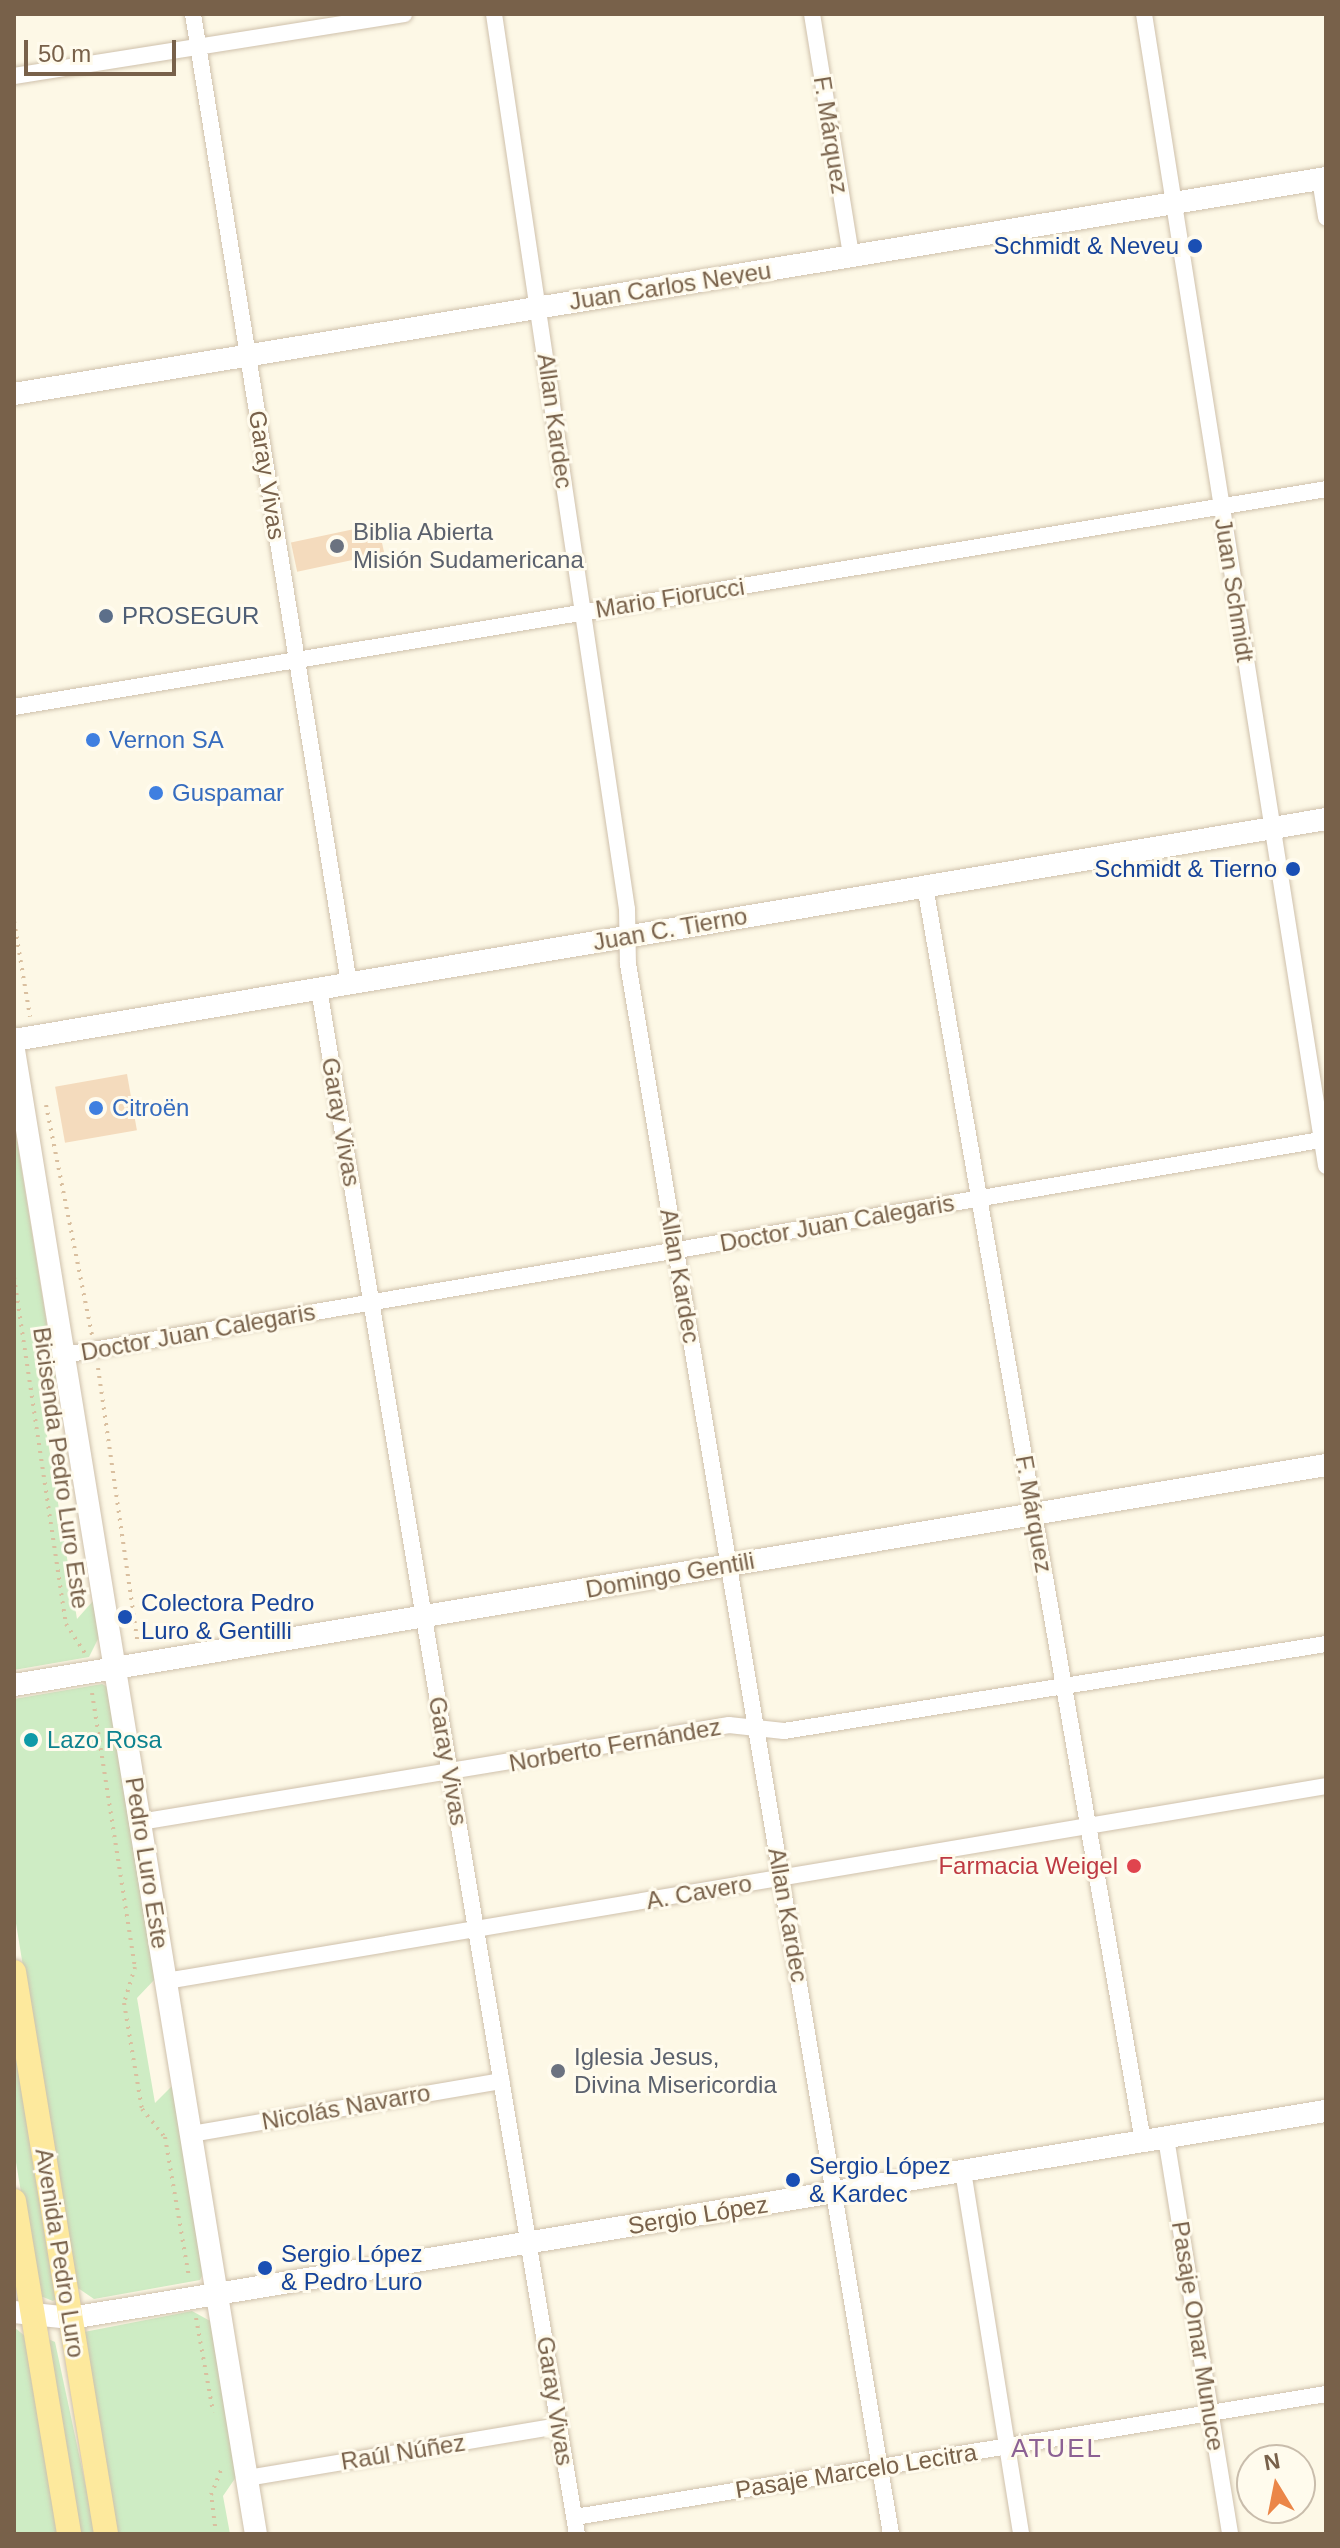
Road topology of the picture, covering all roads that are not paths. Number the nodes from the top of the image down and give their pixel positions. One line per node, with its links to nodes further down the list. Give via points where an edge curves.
1 (193, 14): 6 (street, Garay Vivas)
2 (404, 14): 6 (street)
3 (494, 14): 12 (street, Allan Kardec)
4 (812, 14): 11 (street, F. Márquez)
5 (1144, 14): 9 (street, Juan Schmidt)
6 (198, 46): 7 (street); 13 (street, Garay Vivas)
7 (14, 76)
8 (1323, 179): 9 (street, Juan Carlos Neveu); 10 (street)
9 (1172, 204): 11 (street, Juan Carlos Neveu); 16 (street, Juan Schmidt)
10 (1326, 218)
11 (851, 256): 12 (street, Juan Carlos Neveu)
12 (538, 308): 13 (street, Juan Carlos Neveu); 17 (street, Allan Kardec)
13 (248, 356): 14 (street, Juan Carlos Neveu); 18 (street, Garay Vivas)
14 (14, 394)
15 (1326, 489): 16 (street, Mario Fiorucci)
16 (1220, 506): 17 (street, Mario Fiorucci); 21 (street, Juan Schmidt)
17 (583, 612): 18 (street, Mario Fiorucci); 23 (street, Allan Kardec)
18 (297, 660): 19 (street, Mario Fiorucci); 24 (street, Garay Vivas)
19 (14, 707)
20 (1326, 819): 21 (street, Juan C. Tierno)
21 (1272, 828): 22 (street, Juan C. Tierno); 28 (street, Juan Schmidt)
22 (925, 886): 23 (street, Juan C. Tierno); 30 (street, F. Márquez)
23 (627, 937): 24 (street, Juan C. Tierno); 31 (street, Allan Kardec)
24 (349, 984): 25 (street, Juan C. Tierno)
25 (319, 989): 26 (street, Juan C. Tierno); 32 (street, Garay Vivas)
26 (23, 1039)
27 (14, 1050): 33 (street, Pedro Luro Este)
28 (1324, 1140): 29 (street, Juan Schmidt); 30 (street, Doctor Juan Calegaris)
29 (1326, 1166)
30 (980, 1198): 31 (street, Doctor Juan Calegaris); 35 (street, F. Márquez)
31 (676, 1250): 32 (street, Doctor Juan Calegaris); 36 (street, Allan Kardec)
32 (371, 1302): 33 (street, Doctor Juan Calegaris); 37 (street, Garay Vivas)
33 (64, 1355): 39 (street, Pedro Luro Este)
34 (1326, 1465): 35 (street, Domingo Gentili)
35 (1034, 1514): 36 (street, Domingo Gentili); 41 (street, F. Márquez)
36 (729, 1565): 37 (street, Domingo Gentili); 42 (street, Allan Kardec)
37 (424, 1616): 39 (street, Domingo Gentili); 43 (street, Garay Vivas)
38 (1326, 1644): 41 (street, Norberto Fernández)
39 (117, 1667): 40 (street, Domingo Gentili); 45 (street, Pedro Luro Este)
40 (14, 1685)
41 (1064, 1686): 42 (street, Norberto Fernández, via 777,1732); 46 (street, F. Márquez)
42 (756, 1728): 43 (street, Norberto Fernández, via 729,1725); 47 (street, Allan Kardec)
43 (450, 1772): 45 (street, Norberto Fernández); 48 (street, Garay Vivas)
44 (1326, 1786): 46 (street, A. Cavero)
45 (140, 1822): 50 (street, Pedro Luro Este)
46 (1088, 1826): 47 (street, A. Cavero); 55 (street, F. Márquez)
47 (782, 1878): 48 (street, A. Cavero); 57 (street, Allan Kardec)
48 (476, 1929): 50 (street, A. Cavero); 51 (street, Garay Vivas)
49 (14, 1972): 62 (main road, Avenida Pedro Luro)
50 (166, 1981): 53 (street, Pedro Luro Este)
51 (502, 2081): 53 (street, Nicolás Navarro); 59 (street, Garay Vivas)
52 (1326, 2111): 54 (street, Sergio López)
53 (191, 2134): 60 (street, Pedro Luro Este)
54 (1166, 2138): 55 (street, Sergio López); 64 (street, Pasaje Omar Munuce)
55 (1143, 2141): 56 (street, Sergio López)
56 (963, 2171): 57 (street, Sergio López); 66 (street)
57 (834, 2192): 59 (street, Sergio López); 67 (street, Allan Kardec)
58 (14, 2201): 61 (main road, Avenida Pedro Luro)
59 (529, 2243): 60 (street, Sergio López); 65 (street, Garay Vivas)
60 (217, 2294): 62 (street, Sergio López); 68 (street, Pedro Luro Este)
61 (23, 2314): 62 (street, Sergio López); 70 (main road, Avenida Pedro Luro)
62 (71, 2318): 71 (main road, Avenida Pedro Luro)
63 (1326, 2394): 64 (street, Pasaje Marcelo Lecitra)
64 (1211, 2413): 66 (street, Pasaje Marcelo Lecitra); 75 (street, Pasaje Omar Munuce)
65 (559, 2426): 68 (street, Raúl Núñez); 69 (street, Garay Vivas)
66 (1007, 2447): 67 (street, Pasaje Marcelo Lecitra); 74 (street)
67 (880, 2467): 69 (street, Pasaje Marcelo Lecitra); 73 (street, Allan Kardec)
68 (247, 2478): 72 (street, Pedro Luro Este)
69 (576, 2526)
70 (69, 2534)
71 (106, 2534)
72 (256, 2534)
73 (891, 2534)
74 (1021, 2534)
75 (1230, 2534)

